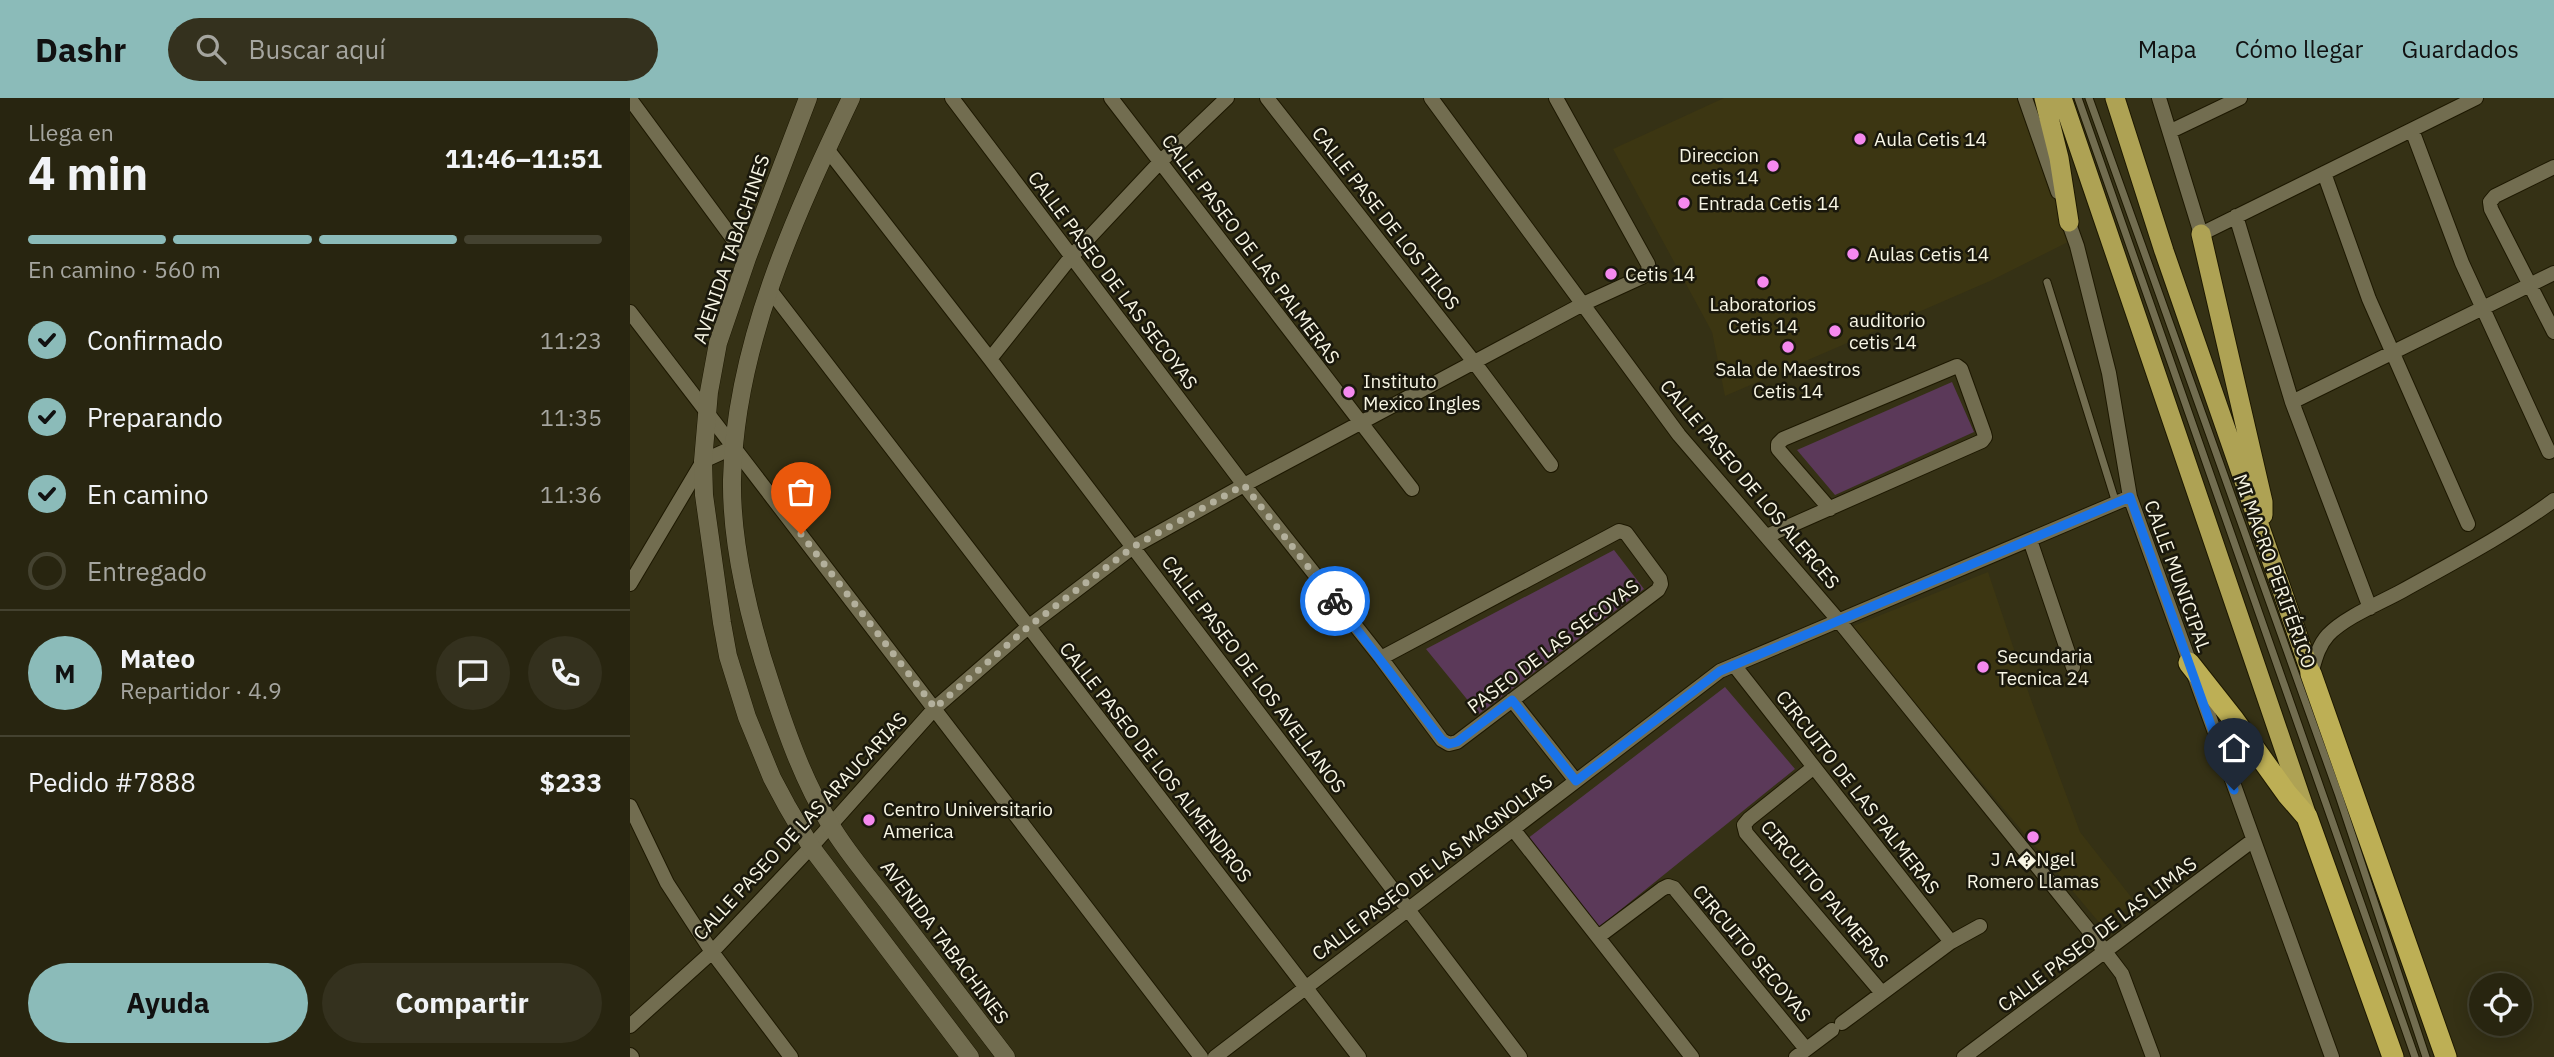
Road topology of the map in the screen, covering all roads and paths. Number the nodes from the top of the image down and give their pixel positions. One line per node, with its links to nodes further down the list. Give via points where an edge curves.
1 (851, 98): 21 (street, AVENIDA TABACHINES)
2 (952, 98): 30 (street, CALLE PASEO DE LAS SECOYAS)
3 (1111, 98): 22 (street, CALLE PASEO DE LAS PALMERAS)
4 (1227, 98): 22 (street)
5 (1267, 98): 42 (street, CALLE PASE DE LOS TILOS)
6 (1431, 98): 36 (street, CALLE PASEO DE LOS ALERCES)
7 (1556, 98): 36 (street, CALLE PASEO DE LAS ARAUCARIAS, via 1649,271)
8 (2025, 98): 28 (street, CALLE MUNICIPAL)
9 (2044, 98): 28 (highway)
10 (2062, 98): 74 (highway)
11 (2078, 98): 101 (lane, MI MACRO PERIFÉRICO)
12 (2089, 98): 102 (lane, MI MACRO PERIFÉRICO, via 2337,793)
13 (2115, 98): 58 (highway)
14 (2159, 98): 20 (street)
15 (2240, 98): 20 (street)
16 (2476, 98): 19 (street)
17 (630, 99): 31 (street)
18 (801, 102): 25 (street, AVENIDA TABACHINES)
19 (2412, 130): 24 (street); 37 (street)
20 (2171, 131): 29 (street)
21 (827, 149): 26 (street, AVENIDA TABACHINES); 41 (street, CALLE PASEO DE LOS AVELLANOS)
22 (1160, 162): 30 (street); 45 (street, CALLE PASEO DE LAS PALMERAS)
23 (2554, 167): 34 (street, via 2490,202)
24 (2324, 173): 27 (street); 40 (street)
25 (769, 201): 26 (street); 31 (street, AVENIDA TABACHINES)
26 (797, 214): 35 (street, AVENIDA TABACHINES)
27 (2236, 216): 29 (street); 43 (street)
28 (2068, 222): 52 (street, CALLE MUNICIPAL, via 2109,373)
29 (2201, 234): 58 (highway, via 2263,502)
30 (1071, 257): 41 (street); 50 (street, CALLE PASEO DE LAS SECOYAS)
31 (747, 258): 44 (street, AVENIDA TABACHINES, via 718,343)
32 (2554, 273): 34 (street)
33 (2047, 282): 52 (lane)
34 (2529, 285): 37 (street); 39 (street)
35 (770, 290): 46 (street, AVENIDA TABACHINES, via 741,393); 63 (street, CALLE PASEO DE LOS ALMENDROS)
36 (1583, 304): 42 (street, CALLE PASEO DE LAS ARAUCARIAS); 56 (street, CALLE PASEO DE LOS ALERCES, via 1679,435)
37 (2482, 309): 40 (street); 47 (street)
38 (630, 312): 44 (street)
39 (2554, 332)
40 (2393, 352): 43 (street); 55 (street)
41 (990, 359): 59 (street, CALLE PASEO DE LOS AVELLANOS)
42 (1474, 362): 45 (street, CALLE PASEO DE LAS ARAUCARIAS); 49 (street, CALLE PASE DE LOS TILOS)
43 (2292, 402): 61 (street)
44 (706, 413): 46 (street); 48 (street, AVENIDA TABACHINES)
45 (1360, 423): 50 (street, CALLE PASEO DE LAS ARAUCARIAS); 51 (street, CALLE PASEO DE LAS PALMERAS)
46 (734, 447): 48 (street); 70 (street); 75 (street, AVENIDA TABACHINES, via 735,525 747,600 787,732)
47 (2549, 452)
48 (703, 461): 60 (street); 78 (street, AVENIDA TABACHINES, via 710,549 731,667 764,760)
49 (1551, 465)
50 (1244, 485): 59 (street, CALLE PASEO DE LAS ARAUCARIAS); 64 (street, PASEO DE LAS SECOYAS)
51 (1412, 489)
52 (2123, 500): 57 (street, CALLE PASEO DE LAS MAGNOLIAS); 65 (street, CALLE MUNICIPAL)
53 (2554, 500): 61 (street, via 2478,549)
54 (1830, 509): 54 (street, via 1982,442 1984,433 1961,369 1957,366 1778,444); 56 (street)
55 (2468, 524)
56 (1767, 536): 62 (street, CALLE PASEO DE LOS ALERCES)
57 (2030, 540): 62 (street, CALLE PASEO DE LAS MAGNOLIAS); 67 (street)
58 (2264, 540): 68 (highway)
59 (1133, 547): 63 (street, CALLE PASEO DE LAS ARAUCARIAS); 79 (street, CALLE PASEO DE LOS AVELLANOS)
60 (630, 584)
61 (2371, 608): 68 (street, via 2329,635 2317,652)
62 (1839, 621): 66 (street, CALLE PASEO DE LAS MAGNOLIAS); 83 (street, CALLE PASEO DE LOS ALERCES)
63 (1028, 627): 70 (street, CALLE PASEO DE LAS ARAUCARIAS); 85 (street, CALLE PASEO DE LOS ALMENDROS)
64 (1381, 658): 69 (street, PASEO DE LAS SECOYAS, via 1449,744); 69 (street, PASEO DE LAS SECOYAS, via 1609,534 1626,533 1660,579 1658,590)
65 (2189, 663): 74 (highway); 77 (street, CALLE MUNICIPAL)
66 (1734, 665): 71 (street, CIRCUITO DE LAS PALMERAS); 72 (street, CALLE PASEO DE LAS MAGNOLIAS, via 1708,679)
67 (2073, 667)
68 (2311, 674): 103 (highway)
69 (1512, 700): 72 (street)
70 (935, 708): 75 (street, CALLE PASEO DE LAS ARAUCARIAS); 92 (street)
71 (1814, 767): 82 (street, CIRCUITO DE LAS PALMERAS); 86 (street, CIRCUITO PALMERAS, via 1749,819 1744,825 1746,833)
72 (1576, 781): 76 (street, CALLE PASEO DE LAS MAGNOLIAS)
73 (630, 806): 84 (street, via 667,883)
74 (2307, 817): 100 (highway)
75 (830, 825): 78 (street, CALLE PASEO DE LAS ARAUCARIAS); 91 (street, AVENIDA TABACHINES)
76 (1513, 830): 79 (street, CALLE PASEO DE LAS MAGNOLIAS); 81 (street)
77 (2252, 841): 83 (street, CALLE PASEO DE LAS LIMAS); 99 (street, CALLE MUNICIPAL)
78 (811, 847): 84 (street, CALLE PASEO DE LAS ARAUCARIAS); 90 (street, AVENIDA TABACHINES)
79 (1408, 909): 85 (street, CALLE PASEO DE LAS MAGNOLIAS); 95 (street, CALLE PASEO DE LOS AVELLANOS)
80 (1980, 926): 82 (street)
81 (1598, 937): 88 (street, CIRCUITO SECOYAS, via 1662,889 1674,888); 96 (street)
82 (1951, 942): 86 (street)
83 (2105, 951): 97 (street, CALLE PASEO DE LAS LIMAS); 98 (street, CALLE PASEO DE LOS ALERCES, via 2122,974)
84 (712, 953): 87 (street, CALLE PASEO DE LAS ARAUCARIAS); 89 (street)
85 (1306, 988): 93 (street, CALLE PASEO DE LAS MAGNOLIAS); 94 (street, CALLE PASEO DE LOS ALMENDROS)
86 (1881, 993): 88 (street)
87 (630, 1026)
88 (1801, 1053)
89 (791, 1057)
90 (970, 1057)
91 (1006, 1057)
92 (1201, 1057)
93 (1215, 1057)
94 (1359, 1057)
95 (1520, 1057)
96 (1692, 1057)
97 (1964, 1057)
98 (2153, 1057)
99 (2332, 1057)
100 (2393, 1057)
101 (2415, 1057)
102 (2426, 1057)
103 (2446, 1057)

